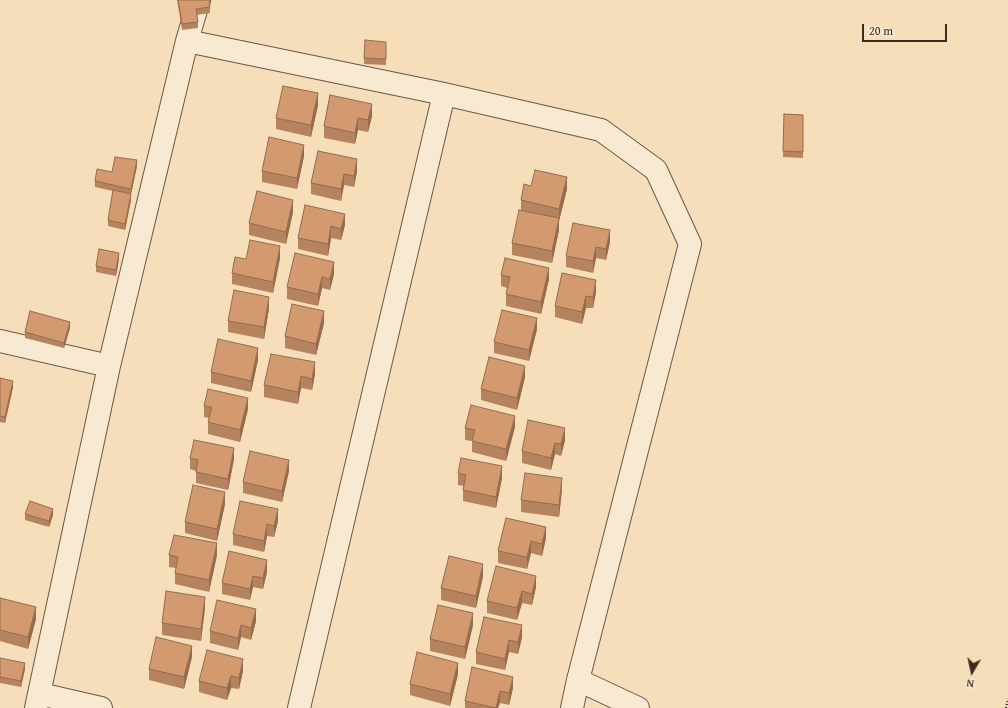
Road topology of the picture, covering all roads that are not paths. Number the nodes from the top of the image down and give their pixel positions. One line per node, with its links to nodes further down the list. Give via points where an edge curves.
1 (199, 0): 2 (street)
2 (187, 41): 3 (street); 5 (street)
3 (444, 94): 6 (street, via 601,130 656,170 690,244); 9 (street)
4 (0, 341): 5 (street)
5 (109, 366): 7 (street)
6 (578, 680): 10 (street); 11 (street)
7 (38, 701): 8 (street)
8 (101, 708)
9 (299, 708)
10 (572, 708)
11 (638, 708)

